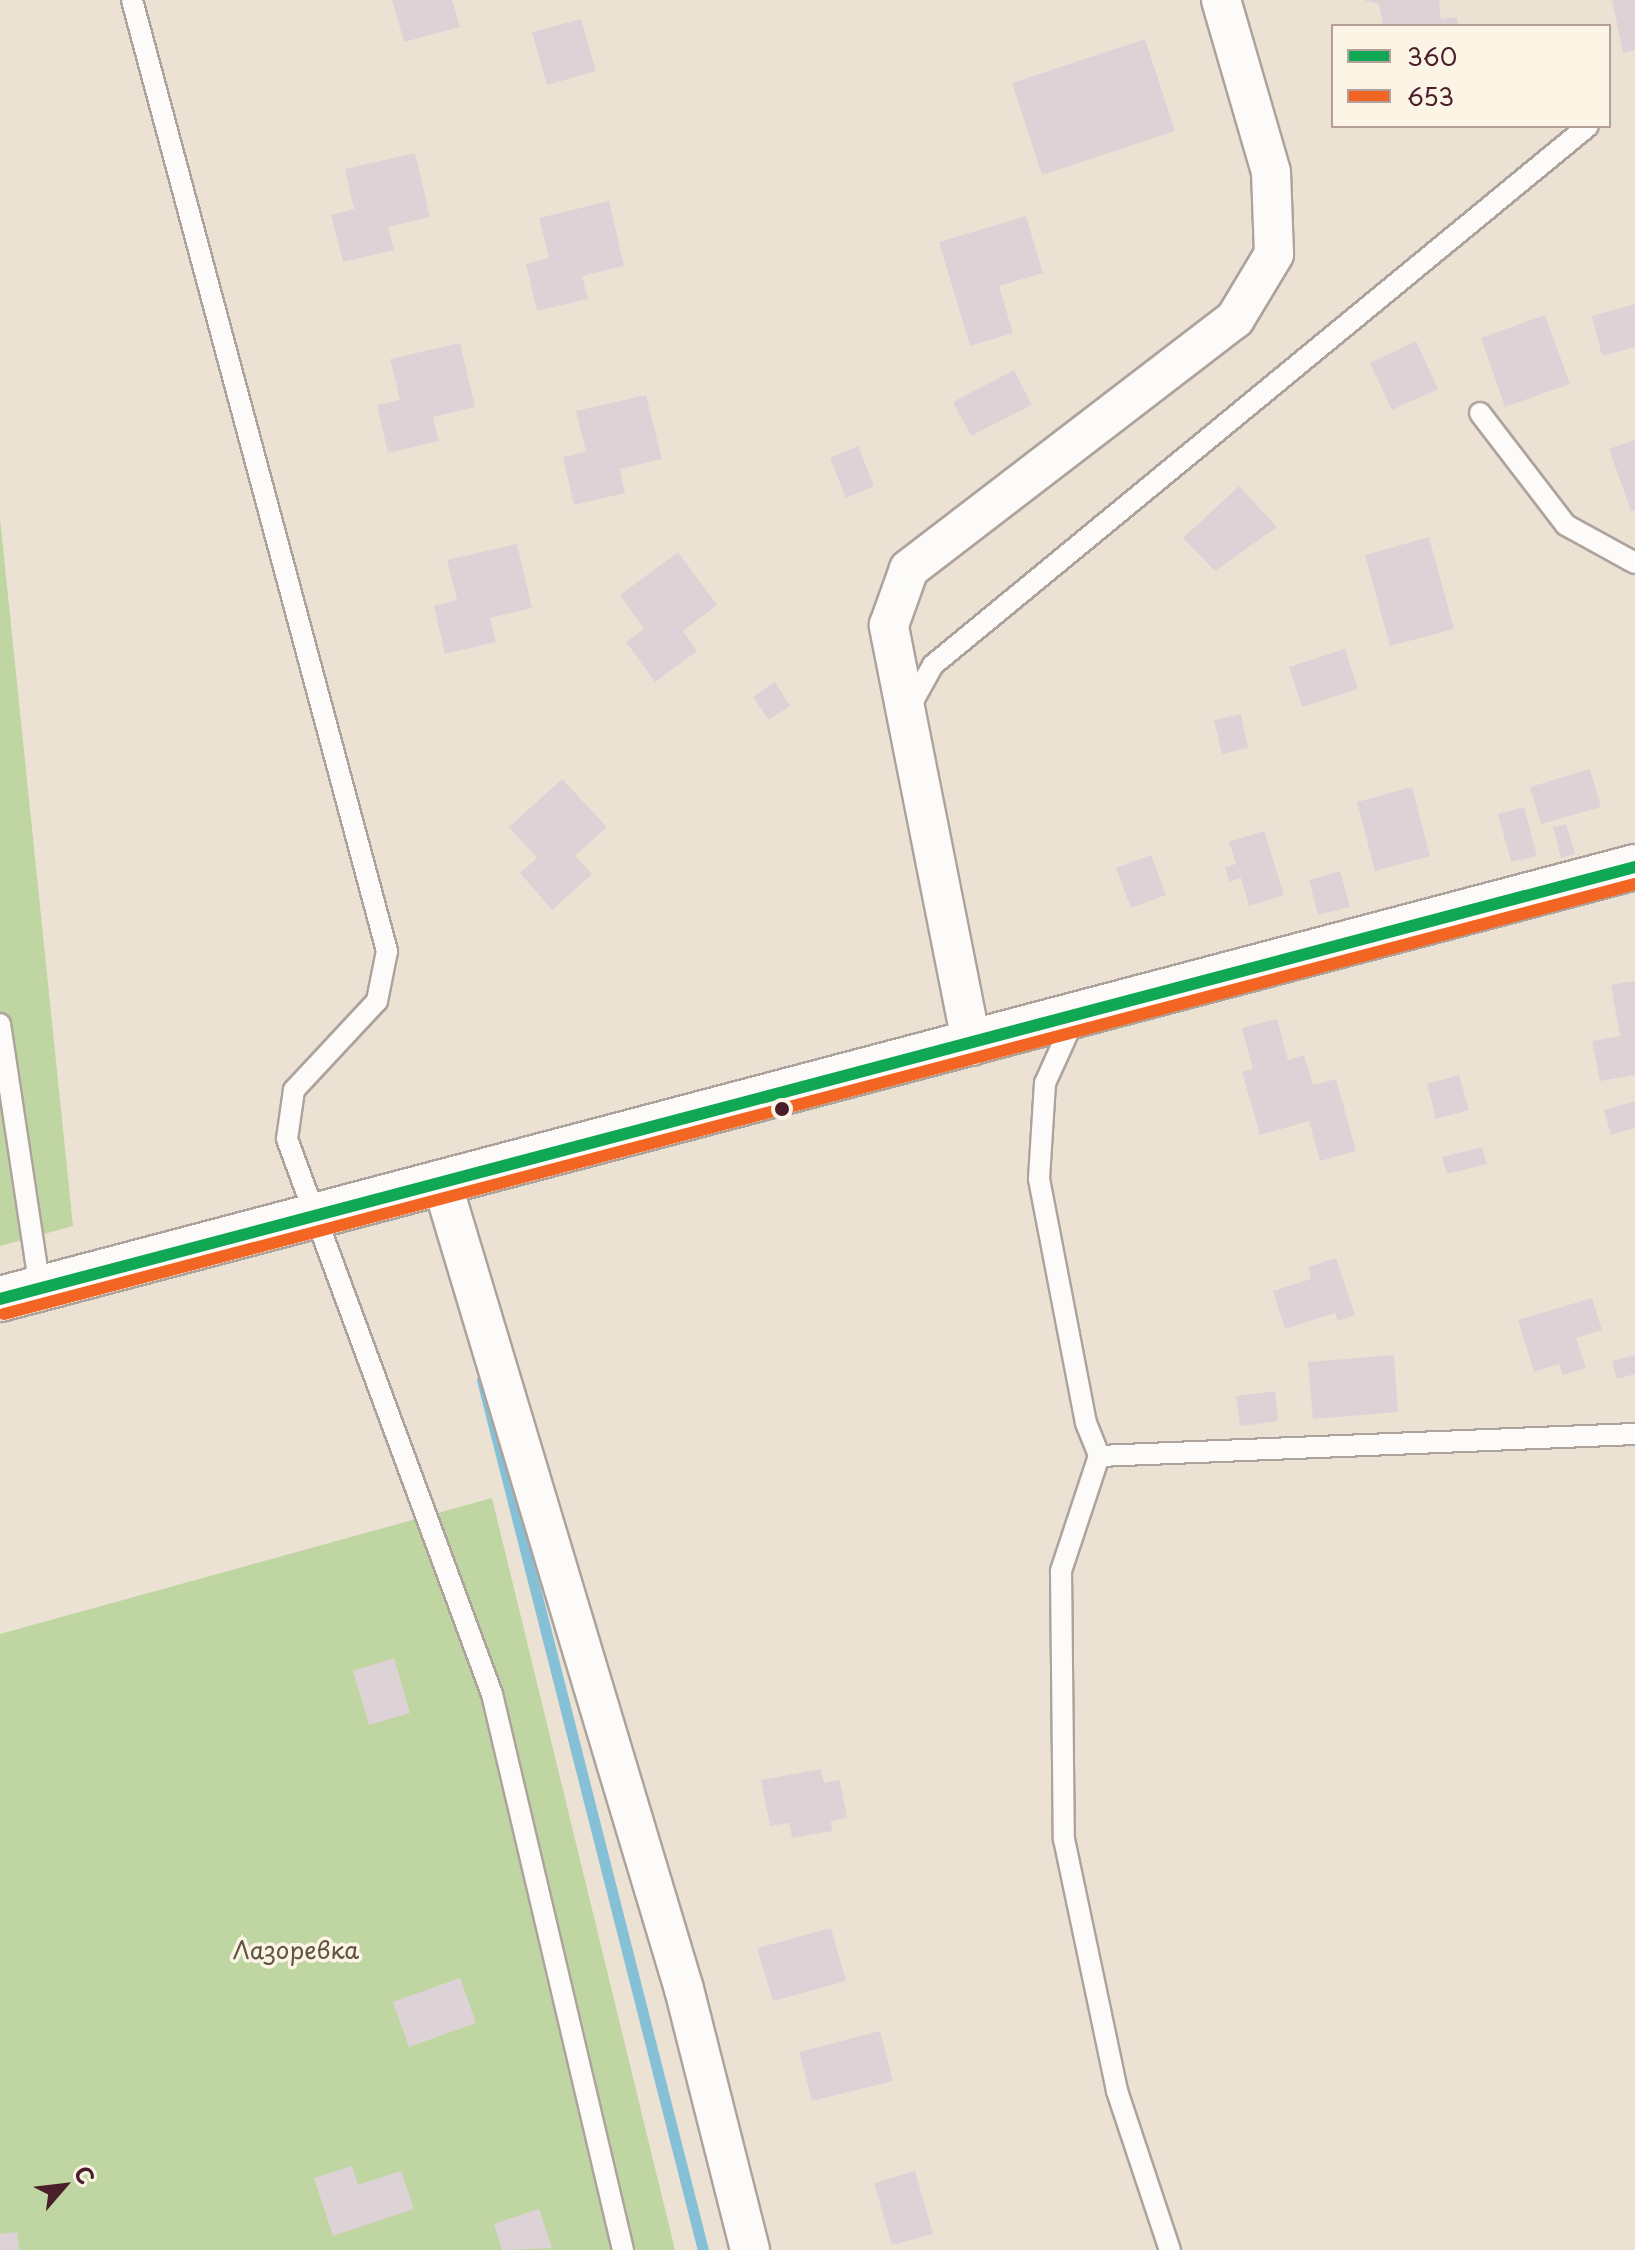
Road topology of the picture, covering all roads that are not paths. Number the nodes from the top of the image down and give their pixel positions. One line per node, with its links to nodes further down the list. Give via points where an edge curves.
1 (132, 0): 12 (lane, via 387,951 377,1001 294,1090 287,1139)
2 (1221, 0): 6 (street, via 1271,172 1274,254 1235,319 909,569 889,625)
3 (1586, 128): 6 (lane, via 933,665)
4 (1480, 413): 5 (lane, via 1566,525)
5 (1635, 563)
6 (903, 696): 10 (street)
7 (1635, 867): 8 (street)
8 (1075, 1017): 10 (street); 15 (lane, via 1045,1083 1039,1179 1086,1423)
9 (0, 1024): 13 (lane)
10 (972, 1046): 11 (street)
11 (442, 1183): 12 (street); 17 (street, via 684,1989)
12 (317, 1217): 13 (street); 16 (lane, via 492,1694)
13 (20, 1293)
14 (1635, 1434): 15 (lane)
15 (1099, 1456): 18 (lane, via 1061,1571 1064,1839 1117,2091)
16 (623, 2250)
17 (750, 2250)
18 (1170, 2250)

